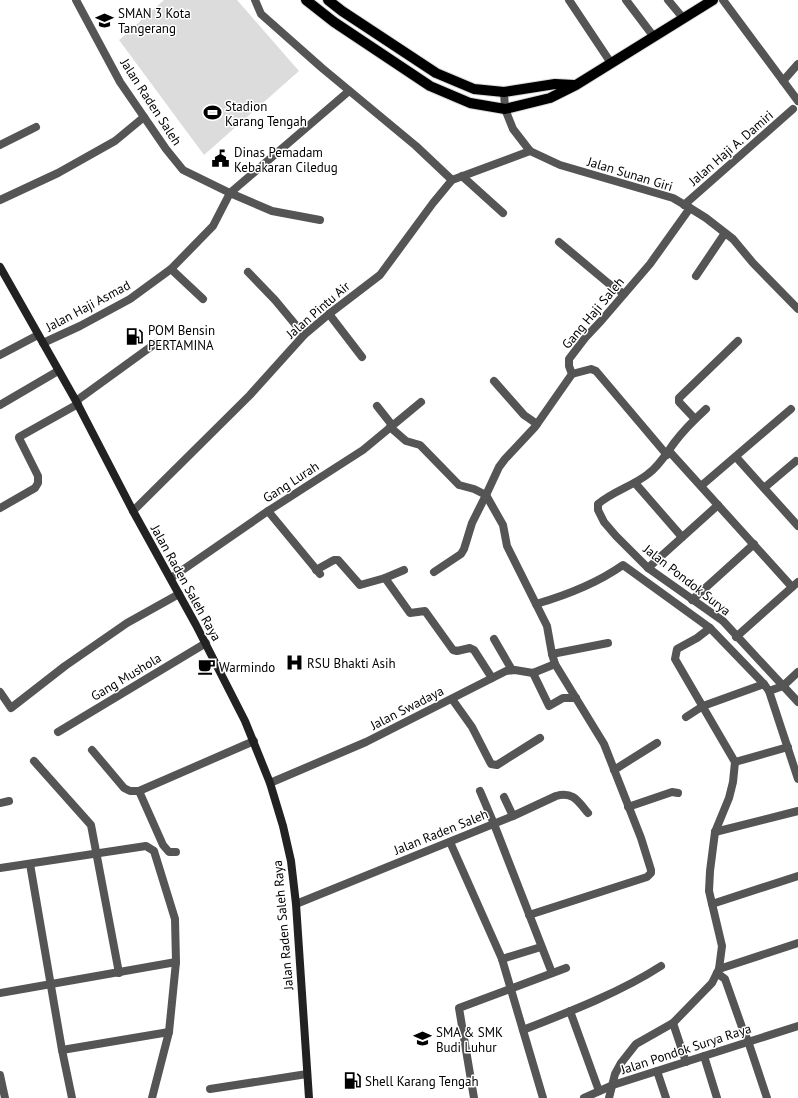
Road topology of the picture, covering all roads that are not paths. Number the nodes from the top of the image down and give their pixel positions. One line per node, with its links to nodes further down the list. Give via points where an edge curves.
1 (76, 0): 23 (street, Jalan Raden Saleh, via 120,82)
2 (255, 0): 18 (street, via 261,14)
3 (306, 0): 12 (main road)
4 (328, 0): 10 (main road)
5 (569, 0): 14 (street)
6 (626, 0): 13 (street)
7 (668, 0): 11 (street)
8 (713, 0): 11 (main road)
9 (723, 0): 16 (street)
10 (342, 11): 12 (main road); 19 (main road, via 436,73 474,89)
11 (683, 18): 13 (main road)
12 (334, 22): 21 (main road, via 430,86 470,103)
13 (654, 37): 14 (main road)
14 (611, 63): 17 (main road)
15 (798, 64): 16 (street)
16 (783, 80): 20 (street)
17 (576, 85): 19 (main road, via 555,84); 21 (main road, via 550,98)
18 (349, 91): 28 (street, via 416,146); 29 (street, Jalan Haji Asmad)
19 (504, 92): 21 (street, Jalan Sunan Giri)
20 (798, 101)
21 (505, 109): 26 (street, Jalan Sunan Giri, via 513,129)
22 (793, 109): 31 (street, Jalan Haji A. Damiri)
23 (144, 117): 29 (street, Jalan Raden Saleh, via 183,170); 30 (street, via 115,141 58,173)
24 (36, 127): 25 (street)
25 (0, 145)
26 (530, 151): 27 (street, Jalan Pintu Air); 31 (street, Jalan Sunan Giri, via 560,165 673,198)
27 (462, 176): 28 (street, Jalan Pintu Air); 32 (street)
28 (452, 180): 43 (street, Jalan Pintu Air, via 380,275)
29 (230, 193): 33 (street, Jalan Raden Saleh, via 272,211); 37 (street, Jalan Haji Asmad, via 213,226)
30 (0, 200)
31 (687, 207): 34 (street, Jalan Sunan Giri); 40 (street, Gang Haji Saleh, via 650,264)
32 (503, 214)
33 (320, 220)
34 (724, 232): 39 (street); 42 (street, Jalan Sunan Giri)
35 (559, 242): 40 (street)
36 (0, 267): 44 (main road, Jalan Raden Saleh Raya)
37 (171, 269): 41 (street); 47 (street, Jalan Haji Asmad, via 130,299)
38 (248, 272): 45 (street)
39 (696, 276)
40 (624, 294): 52 (street, Gang Haji Saleh, via 569,359)
41 (203, 300)
42 (798, 309)
43 (329, 314): 45 (street, Jalan Pintu Air); 50 (street)
44 (38, 335): 47 (main road, Jalan Raden Saleh Raya); 49 (street)
45 (304, 335): 72 (street, Jalan Pintu Air, via 250,395)
46 (738, 341): 60 (street, via 679,398 679,402)
47 (43, 343): 51 (main road, Jalan Raden Saleh Raya)
48 (156, 343): 54 (street)
49 (0, 355)
50 (362, 357)
51 (58, 371): 54 (main road, Jalan Raden Saleh Raya); 56 (street)
52 (572, 374): 61 (street); 63 (street, via 591,369 596,371)
53 (494, 381): 61 (street, via 524,415)
54 (77, 402): 71 (street, via 19,438 38,476 37,485); 72 (main road, Jalan Raden Saleh Raya)
55 (421, 402): 62 (street, Gang Lurah)
56 (0, 406)
57 (377, 406): 62 (street)
58 (706, 409): 60 (street)
59 (791, 409): 64 (street)
60 (695, 419): 63 (street)
61 (537, 424): 69 (street, via 499,466)
62 (391, 426): 69 (street, via 406,441 420,445 459,485); 73 (street, Gang Lurah, via 363,450)
63 (668, 453): 66 (street, via 650,473); 67 (street)
64 (736, 457): 67 (street); 68 (street)
65 (796, 461): 68 (street)
66 (635, 483): 75 (street); 77 (street, Jalan Pondok Surya, via 604,499 598,504 598,510 616,536)
67 (701, 486): 70 (street)
68 (764, 488): 74 (street)
69 (486, 495): 79 (street, via 461,554); 85 (street, via 503,525 507,546)
70 (718, 504): 75 (street); 76 (street)
71 (0, 508)
72 (133, 511): 80 (main road, Jalan Raden Saleh Raya)
73 (268, 511): 80 (street, Gang Lurah); 81 (street, via 318,572 334,560 338,560 360,585)
74 (797, 524)
75 (682, 537): 77 (street)
76 (754, 544): 82 (street); 84 (street)
77 (648, 568): 84 (street, Jalan Pondok Surya)
78 (404, 570): 81 (street)
79 (434, 572)
80 (171, 578): 83 (main road, Jalan Raden Saleh Raya)
81 (385, 578): 96 (street, via 410,613 425,611 453,650 474,650)
82 (795, 585): 87 (street)
83 (179, 594): 89 (main road, Jalan Raden Saleh Raya); 99 (street, via 126,623 11,708)
84 (692, 600): 87 (street, Jalan Pondok Surya, via 723,621)
85 (536, 604): 86 (street, via 564,596 623,565); 91 (street, via 547,626)
86 (710, 628): 98 (street); 103 (street, via 677,649 674,659)
87 (736, 637): 97 (street, Jalan Pondok Surya)
88 (494, 639): 93 (street)
89 (206, 643): 105 (street, Gang Mushola); 107 (main road, Jalan Raden Saleh Raya)
90 (608, 643): 91 (street)
91 (552, 654): 92 (street)
92 (555, 664): 95 (street); 101 (street)
93 (512, 670): 95 (street, Jalan Swadaya); 96 (street, Jalan Swadaya)
94 (798, 672): 97 (street)
95 (533, 673): 101 (street, via 549,706 564,698)
96 (492, 678): 100 (street, Jalan Swadaya)
97 (783, 686): 98 (street); 102 (street, Jalan Pondok Surya)
98 (767, 687): 103 (street); 109 (street)
99 (0, 692)
100 (452, 698): 106 (street, via 491,764 497,765); 115 (street, Jalan Swadaya, via 366,742)
101 (576, 698): 113 (street, via 604,744)
102 (798, 702)
103 (703, 706): 104 (street); 112 (street)
104 (686, 717)
105 (58, 732)
106 (540, 738)
107 (254, 741): 115 (main road, Jalan Raden Saleh Raya); 116 (street)
108 (657, 743): 113 (street)
109 (788, 747): 112 (street); 114 (street)
110 (92, 750): 116 (street, via 124,788 130,792)
111 (34, 761): 130 (street, via 91,825)
112 (735, 762): 127 (street, via 729,798)
113 (614, 770): 122 (street)
114 (798, 779)
115 (270, 783): 134 (main road, Jalan Raden Saleh Raya, via 291,861)
116 (139, 791): 129 (street, via 163,845 169,852)
117 (480, 791): 126 (street)
118 (678, 793): 122 (street, via 672,792)
119 (504, 797): 125 (street)
120 (9, 801): 121 (street)
121 (0, 803)
122 (628, 807): 136 (street, via 641,838 651,873 647,877)
123 (798, 811): 127 (street)
124 (588, 813): 125 (street, Jalan Raden Saleh, via 575,798 562,794)
125 (513, 816): 126 (street, Jalan Raden Saleh)
126 (494, 824): 128 (street, Jalan Raden Saleh); 136 (street)
127 (714, 832): 135 (street, via 709,891)
128 (450, 842): 134 (street, Jalan Raden Saleh); 139 (street)
129 (176, 852)
130 (97, 854): 131 (street); 140 (street, via 146,846 154,852 175,919); 144 (street)
131 (30, 864): 132 (street); 146 (street)
132 (0, 868)
133 (798, 876): 135 (street)
134 (296, 904): 159 (main road, Jalan Raden Saleh Raya)
135 (712, 904): 143 (street, via 722,946)
136 (529, 915): 138 (street)
137 (798, 943): 143 (street)
138 (542, 947): 139 (street); 145 (street)
139 (502, 960): 147 (street)
140 (176, 962): 144 (street); 153 (street)
141 (661, 966): 149 (street)
142 (566, 968): 145 (street)
143 (718, 971): 150 (street, via 712,983); 154 (street, via 725,979)
144 (119, 973): 146 (street)
145 (552, 973): 147 (street)
146 (51, 985): 148 (street); 155 (street)
147 (511, 988): 152 (street); 168 (street, via 459,1008)
148 (0, 993)
149 (570, 1011): 152 (street); 163 (street)
150 (673, 1023): 157 (street); 161 (street, via 636,1044 621,1063)
151 (798, 1026): 154 (street, Jalan Pondok Surya Raya)
152 (523, 1030): 169 (street)
153 (168, 1032): 155 (street); 166 (street)
154 (748, 1041): 156 (street, Jalan Pondok Surya Raya); 174 (street)
155 (62, 1050): 165 (street)
156 (704, 1056): 157 (street, Jalan Pondok Surya Raya); 173 (street)
157 (686, 1062): 158 (street, Jalan Pondok Surya Raya)
158 (657, 1071): 161 (street, Jalan Pondok Surya Raya); 172 (street)
159 (307, 1074): 162 (street); 167 (main road, Jalan Raden Saleh Raya)
160 (0, 1075): 164 (street)
161 (613, 1085): 163 (street, Jalan Pondok Surya Raya); 171 (street)
162 (210, 1089)
163 (599, 1091): 170 (street, Jalan Pondok Surya Raya)
164 (5, 1098)
165 (72, 1098)
166 (152, 1098)
167 (309, 1098)
168 (474, 1098)
169 (543, 1098)
170 (584, 1098)
171 (609, 1098)
172 (666, 1098)
173 (717, 1098)
174 (767, 1098)

